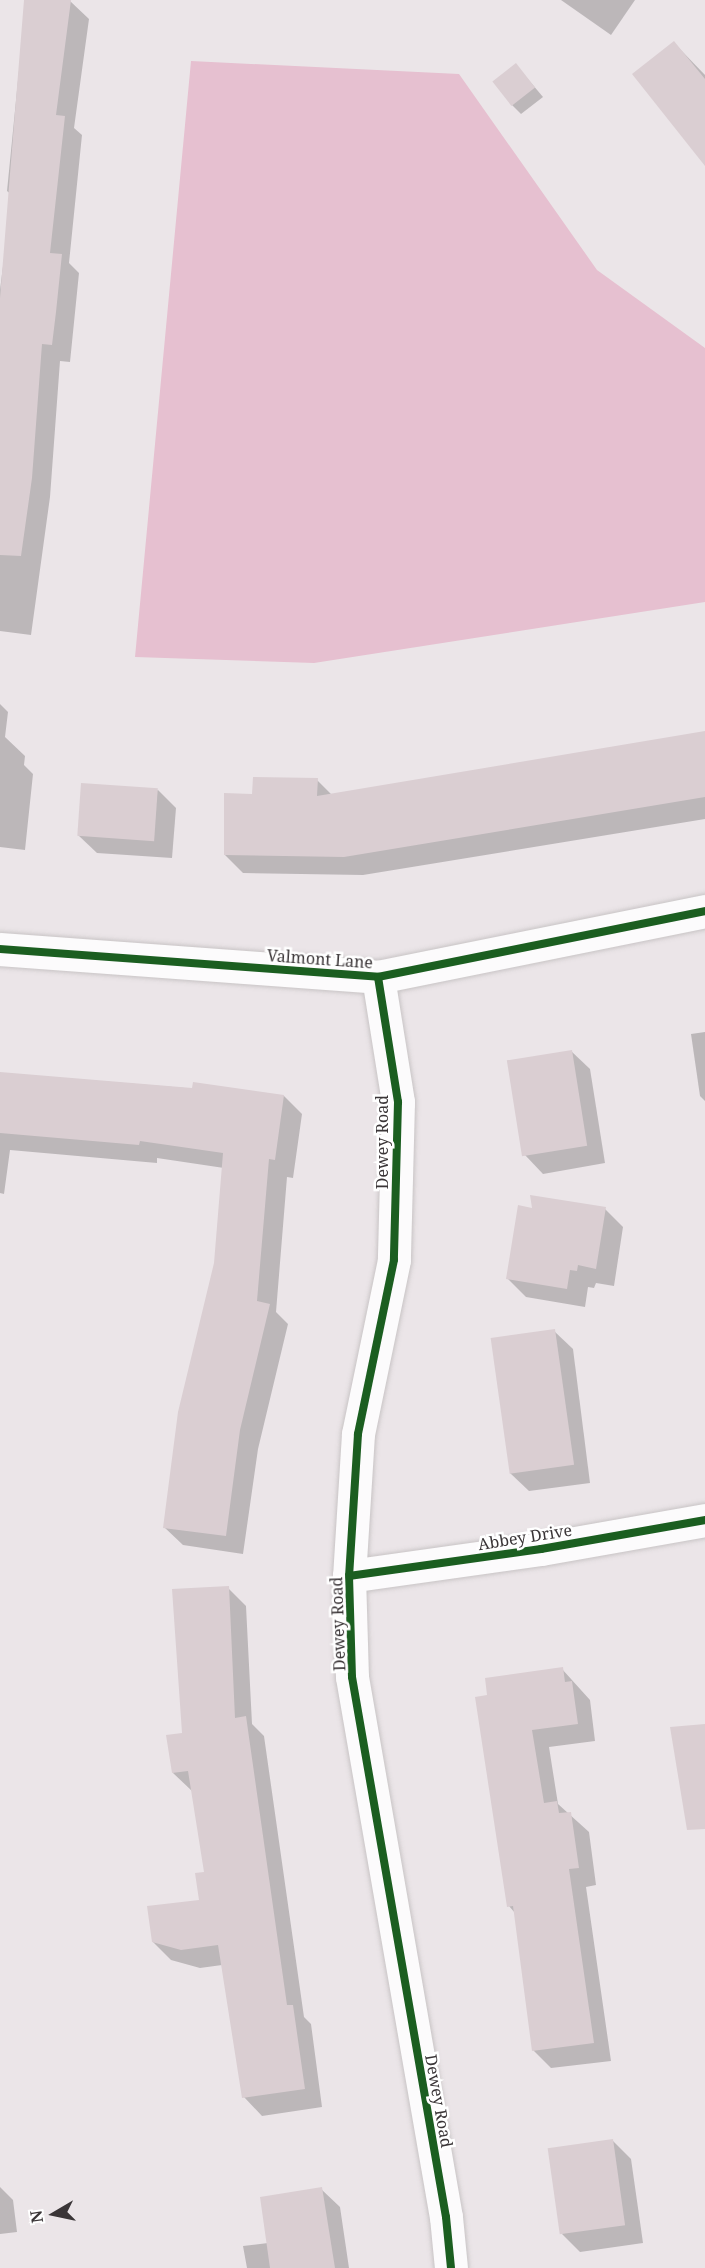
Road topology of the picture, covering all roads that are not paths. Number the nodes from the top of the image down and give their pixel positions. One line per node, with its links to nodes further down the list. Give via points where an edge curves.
1 (705, 911): 3 (street, Valmont Lane)
2 (0, 949): 3 (street, Valmont Lane)
3 (378, 977): 5 (street, Dewey Road, via 398,1102 394,1260 358,1434)
4 (705, 1520): 5 (street, Abbey Drive, via 540,1550)
5 (349, 1576): 6 (street, Dewey Road, via 352,1677 446,2217)
6 (451, 2268)

